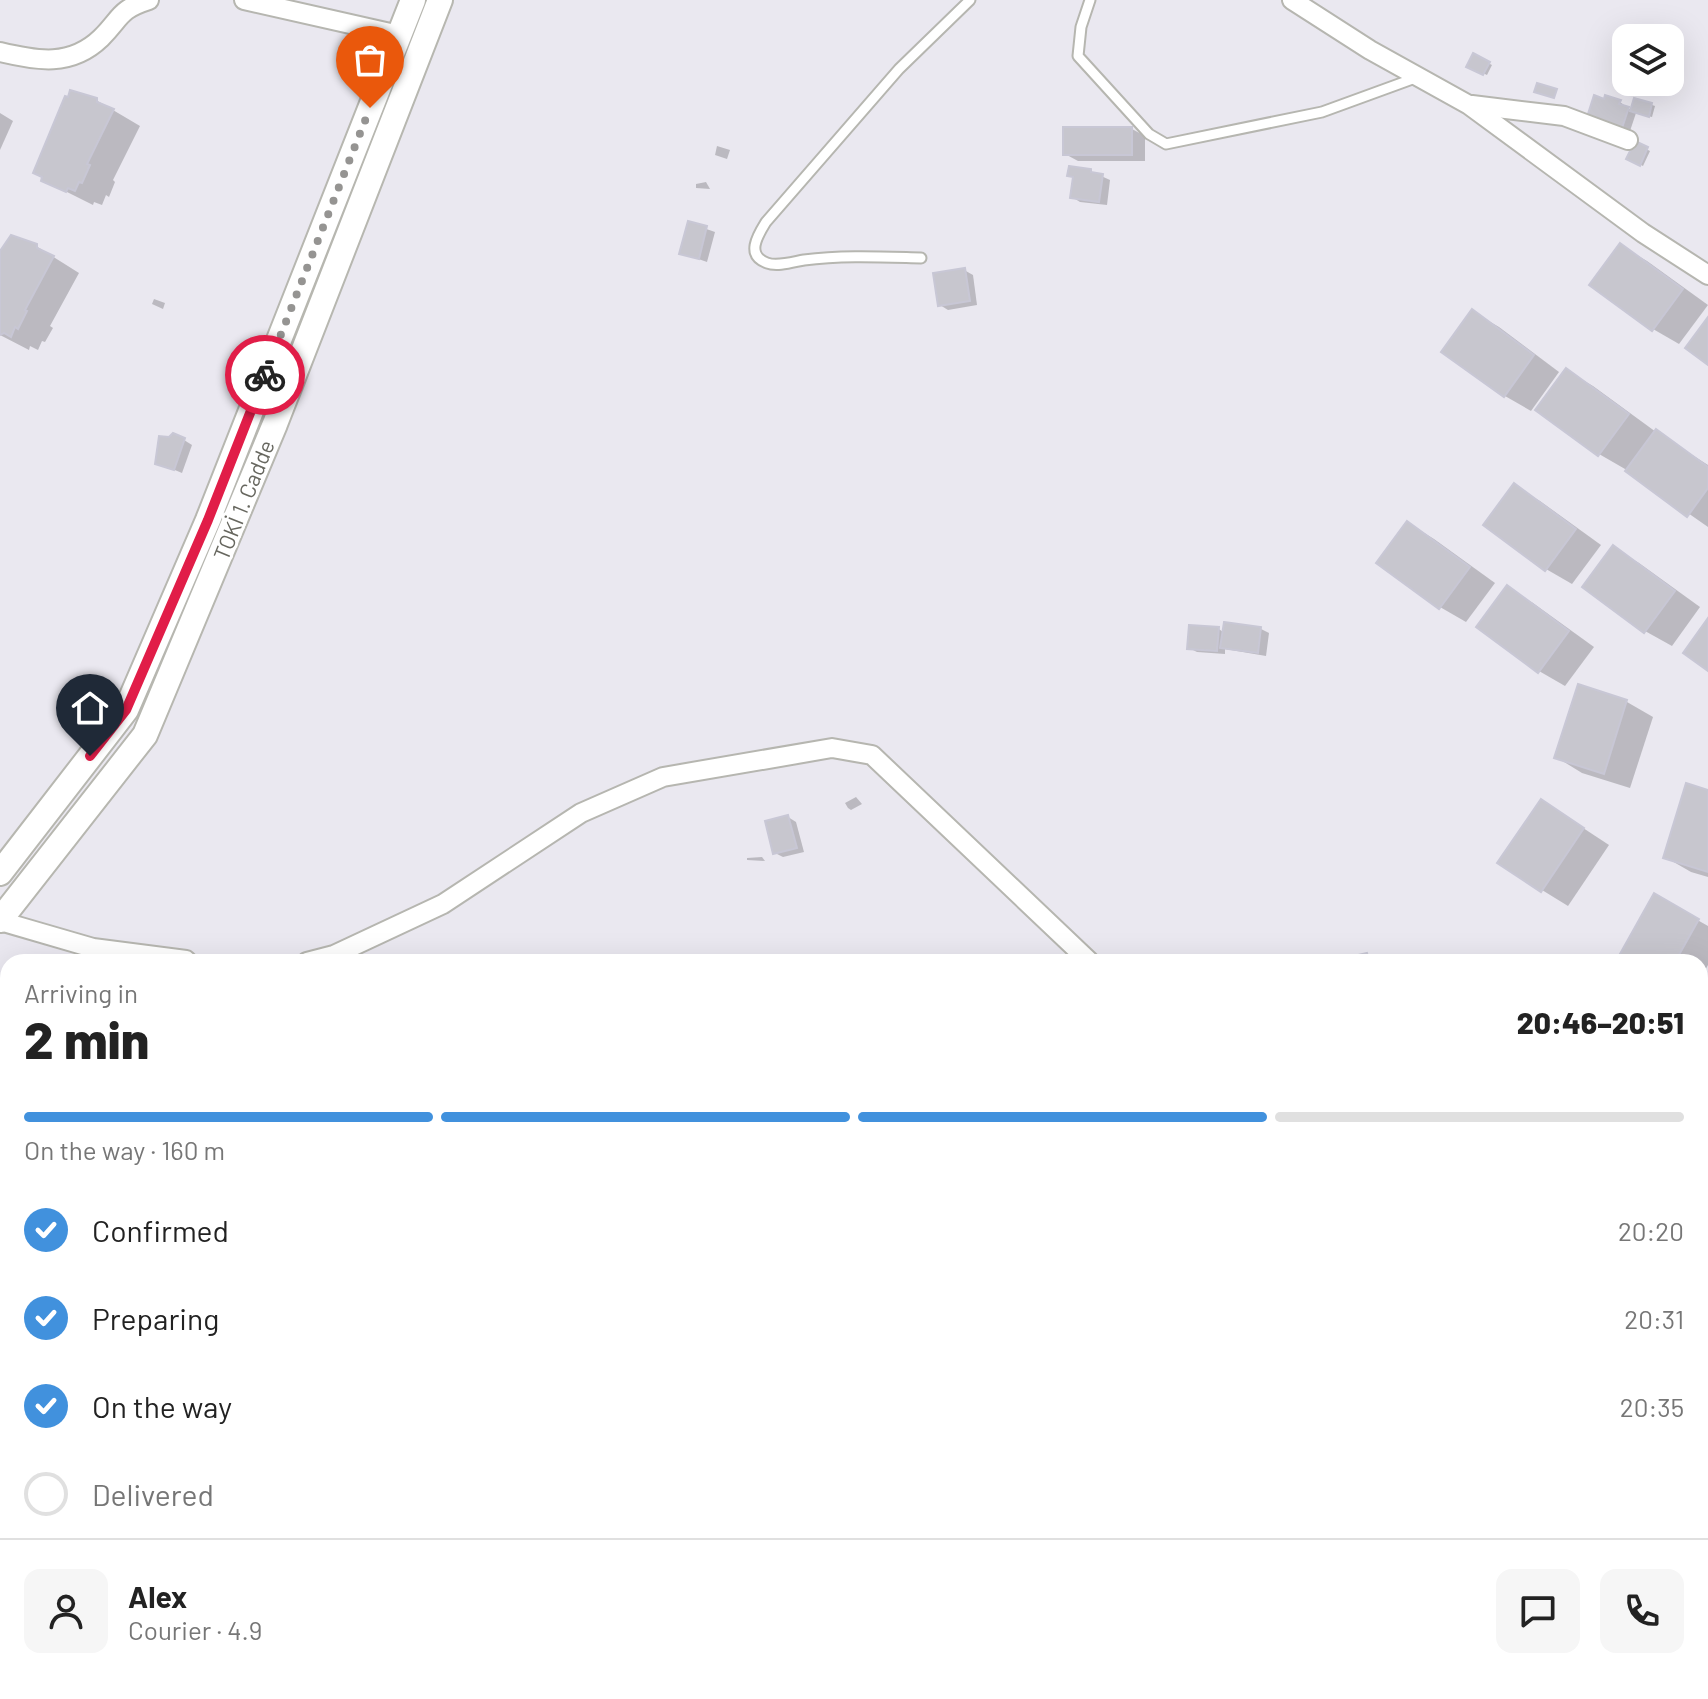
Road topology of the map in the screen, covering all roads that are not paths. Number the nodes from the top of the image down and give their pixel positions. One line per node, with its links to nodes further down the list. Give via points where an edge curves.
1 (149, 0): 9 (street, via 127,7 98,40 65,60 36,61)
2 (244, 0): 8 (street)
3 (413, 0): 8 (main road)
4 (440, 0): 16 (main road, TOKİ 1. Cadde, via 281,410 145,735)
5 (970, 0): 13 (lane, via 899,69 766,222 754,248 764,263 774,264 832,256)
6 (1090, 0): 10 (lane, via 1078,56 1149,134 1166,144 1322,112)
7 (1292, 0): 10 (street)
8 (399, 35): 15 (main road, via 208,520 126,710)
9 (0, 52)
10 (1418, 77): 11 (street)
11 (1469, 105): 12 (street, via 1564,116); 14 (street)
12 (1628, 140)
13 (921, 258)
14 (1708, 275)
15 (0, 873)
16 (0, 921): 17 (street, via 93,948)
17 (138, 954)
18 (336, 954): 19 (street, via 443,904 581,813 663,777 832,748 872,755)
19 (1082, 954)

